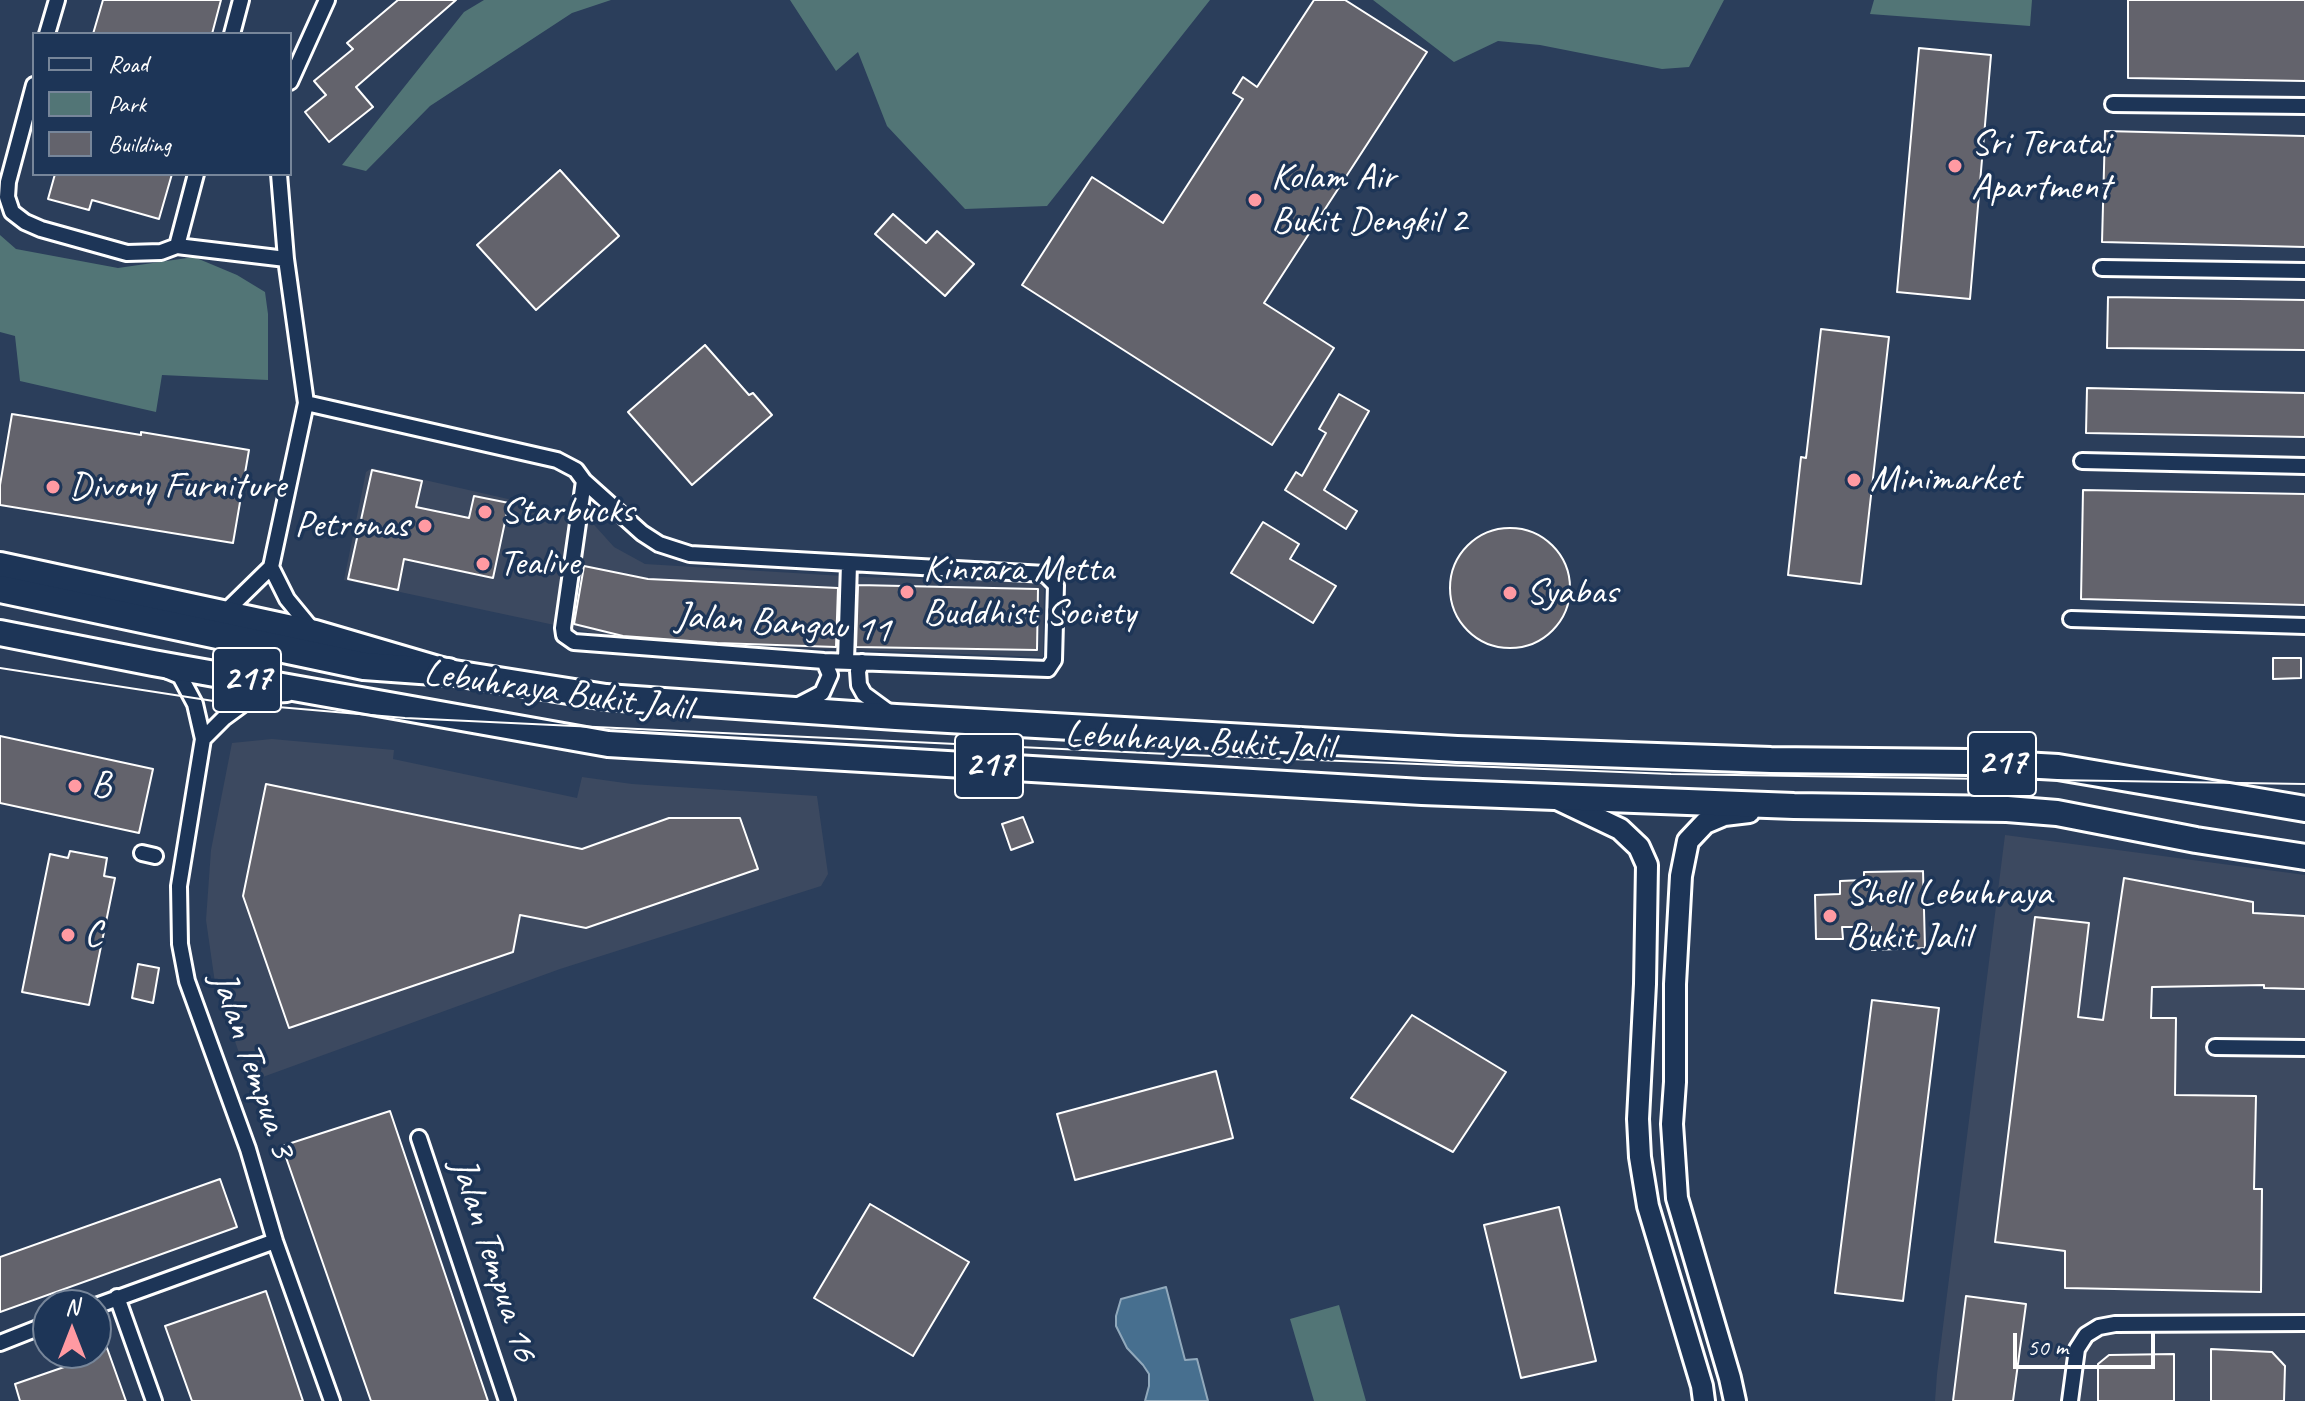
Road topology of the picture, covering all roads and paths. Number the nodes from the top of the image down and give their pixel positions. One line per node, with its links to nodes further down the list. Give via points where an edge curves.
1 (241, 0): 5 (street)
2 (327, 0): 6 (street)
3 (54, 1): 4 (street)
4 (47, 32)
5 (233, 32)
6 (292, 78)
7 (32, 92): 12 (street, via 8,182 12,212 41,229 127,253)
8 (2113, 104): 9 (street)
9 (2305, 106)
10 (195, 176): 12 (street)
11 (279, 176): 13 (street)
12 (177, 246): 13 (street)
13 (286, 259): 16 (street)
14 (2102, 268): 15 (street)
15 (2305, 271)
16 (306, 403): 19 (street, via 557,460); 22 (street)
17 (2082, 461): 18 (street)
18 (2305, 466)
19 (584, 481): 20 (street, Jalan Bangau 11, via 642,533 690,554); 29 (street, Jalan Bangau 11, via 564,635 574,642)
20 (849, 564): 30 (street); 31 (street, Jalan Bangau 11, via 1045,574 1056,585 1054,660 1048,669)
21 (0, 565): 24 (highway, Lebuhraya Bukit Jalil)
22 (271, 567): 24 (street); 28 (street, via 287,599)
23 (0, 589): 33 (highway, via 364,666)
24 (224, 613): 28 (highway, Lebuhraya Bukit Jalil)
25 (2071, 619): 26 (street)
26 (2305, 626)
27 (0, 633): 32 (highway, Lebuhraya Bukit Jalil / 217)
28 (315, 633): 33 (highway, Lebuhraya Bukit Jalil)
29 (824, 661): 30 (street, Jalan Bangau 11); 35 (street, via 830,675 822,693)
30 (846, 661): 31 (street, Jalan Bangau 11)
31 (862, 662): 36 (street, via 858,671 864,694)
32 (153, 663): 34 (highway, Lebuhraya Bukit Jalil / 217); 37 (street, Jalan Tempua 3, via 180,676 195,704)
33 (448, 672): 35 (highway, Lebuhraya Bukit Jalil / 217, via 606,697)
34 (340, 696): 37 (street, via 254,696); 38 (highway, Lebuhraya Bukit Jalil / 217, via 608,744)
35 (790, 710): 36 (highway, Lebuhraya Bukit Jalil / 217)
36 (896, 717): 40 (highway, Lebuhraya Bukit Jalil / 217, via 1457,749 2058,767)
37 (203, 739): 47 (street, Jalan Tempua 3, via 179,886 180,944 187,981)
38 (1553, 798): 39 (highway, Lebuhraya Bukit Jalil / 217); 42 (main road, via 1620,829 1639,847 1647,865)
39 (1794, 806): 41 (highway, Lebuhraya Bukit Jalil / 217, via 2057,813); 43 (main road, via 1724,815 1705,823 1688,841)
40 (2305, 809)
41 (2305, 857)
42 (1645, 984): 43 (main road); 56 (main road, via 1640,1157 1648,1206)
43 (1675, 984): 57 (main road, via 1672,1124 1677,1198)
44 (2215, 1047): 45 (street)
45 (2305, 1048)
46 (419, 1138): 55 (street, Jalan Tempua 16)
47 (275, 1241): 48 (street); 54 (street, Jalan Tempua 3)
48 (117, 1297): 49 (street); 53 (street)
49 (112, 1299)
50 (2305, 1323): 58 (street, via 2099,1327 2077,1349)
51 (32, 1330): 52 (street)
52 (0, 1343)
53 (154, 1401)
54 (332, 1401)
55 (507, 1401)
56 (1704, 1401)
57 (1735, 1401)
58 (2070, 1401)

